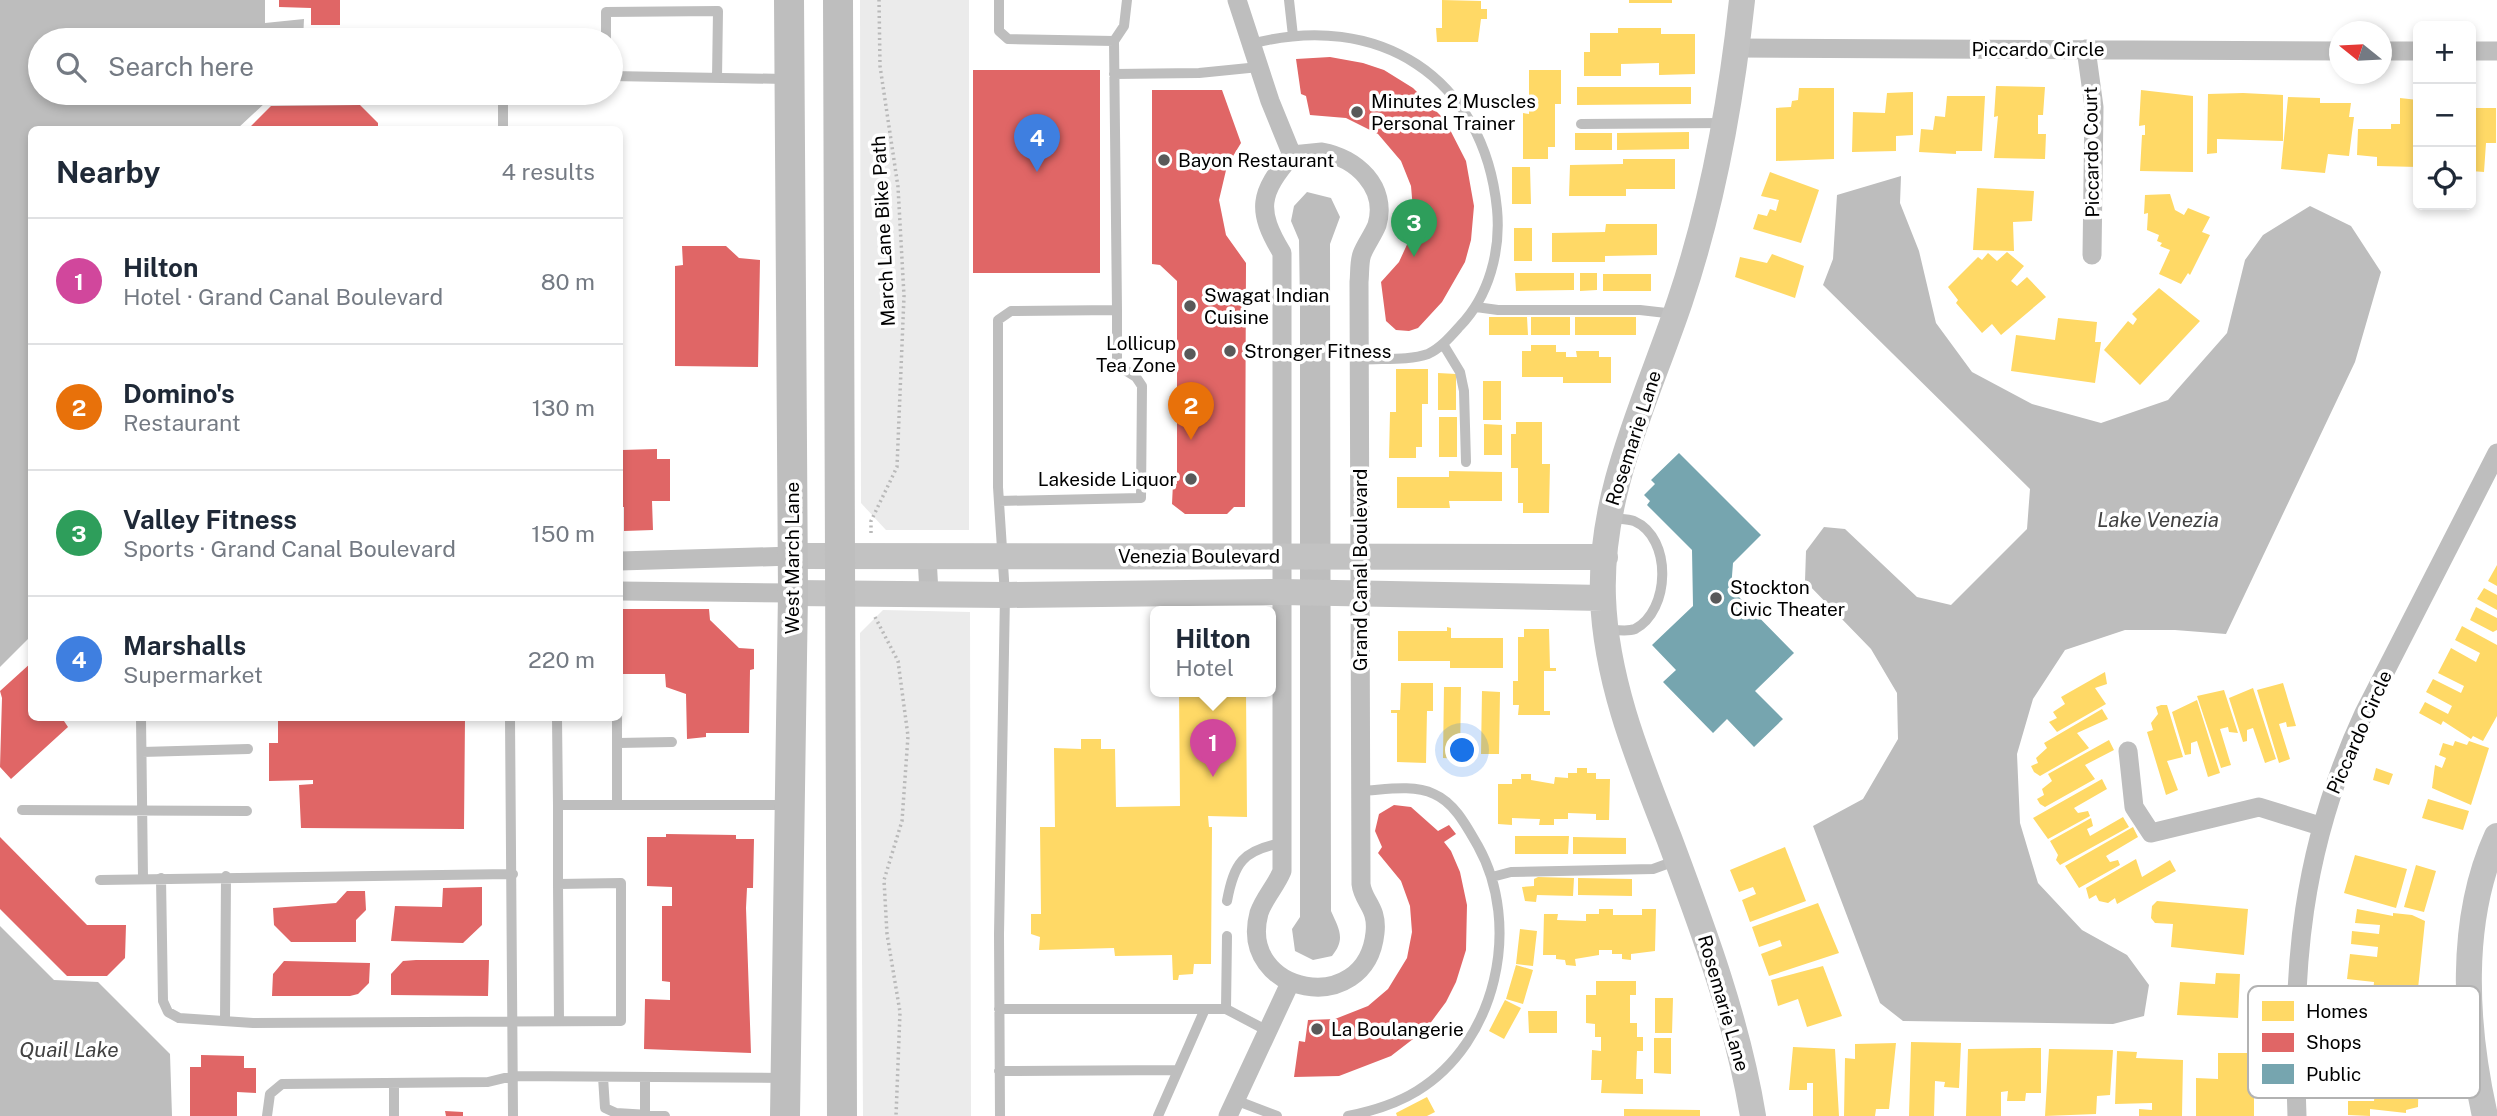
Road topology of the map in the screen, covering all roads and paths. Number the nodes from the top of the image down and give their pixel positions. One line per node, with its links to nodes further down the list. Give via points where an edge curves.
1 (789, 0): 24 (main road, West March Lane)
2 (838, 0): 43 (main road)
3 (879, 0): 40 (path, March Lane Bike Path, via 880,66 898,187 904,296 897,467 871,521)
4 (999, 0): 11 (lane, via 999,32 1008,39)
5 (1127, 0): 11 (lane, via 1124,26)
6 (1237, 0): 12 (street)
7 (1289, 0): 10 (lane)
8 (1742, 0): 13 (street, Rosemarie Lane)
9 (606, 28): 23 (lane, via 606,12 718,11)
10 (1293, 36): 12 (lane); 31 (lane, via 1356,37 1382,47 1436,77 1459,101 1478,135 1495,185 1498,218 1493,262)
11 (1115, 41): 21 (lane)
12 (1251, 44): 20 (street)
13 (1737, 48): 14 (street, Piccardo Circle); 26 (street, Rosemarie Lane)
14 (2086, 50): 15 (street, Piccardo Circle); 30 (street, Piccardo Court, via 2094,107)
15 (2329, 51)
16 (2392, 51): 17 (street)
17 (2413, 51)
18 (2476, 51): 19 (street)
19 (2497, 51)
20 (1259, 67): 21 (lane); 29 (street)
21 (1114, 74): 32 (lane)
22 (623, 76): 23 (lane)
23 (717, 78): 24 (lane)
24 (790, 79): 42 (main road, West March Lane)
25 (503, 105): 28 (lane)
26 (1726, 123): 27 (lane); 33 (street, Rosemarie Lane, via 1707,210)
27 (1581, 124)
28 (503, 126)
29 (1292, 155): 35 (street, Grand Canal Boulevard, via 1322,152 1354,162 1367,174 1376,194 1376,227 1361,256); 41 (street, via 1273,177 1264,203 1269,231 1282,253)
30 (2091, 255)
31 (1476, 307): 33 (lane); 34 (lane)
32 (1116, 310): 38 (lane, via 1011,311 998,320); 38 (lane, via 1117,365 1142,386 1141,498)
33 (1675, 314): 39 (street, Rosemarie Lane, via 1619,471)
34 (1443, 344): 35 (lane, via 1428,354); 37 (lane, via 1460,372 1464,391)
35 (1359, 360): 47 (street, Grand Canal Boulevard)
36 (2497, 453): 75 (street, Piccardo Circle, via 2345,753)
37 (1466, 462)
38 (999, 501): 46 (lane)
39 (1608, 517): 45 (street, Rosemarie Lane); 58 (lane, via 1635,522 1654,540 1662,565 1660,596 1650,618 1632,631)
40 (872, 539)
41 (1282, 555): 46 (street, Venezia Boulevard); 47 (street, Venezia Boulevard); 51 (street)
42 (793, 556): 43 (street, Venezia Boulevard); 48 (street); 52 (main road, West March Lane)
43 (839, 556): 44 (street, Venezia Boulevard); 50 (main road)
44 (927, 557): 46 (street, Venezia Boulevard); 53 (street)
45 (1605, 557): 47 (street, Venezia Boulevard); 56 (street, Rosemarie Lane)
46 (1001, 558): 55 (lane)
47 (1359, 558): 54 (street, Grand Canal Boulevard)
48 (623, 561)
49 (623, 590): 52 (street)
50 (840, 592): 52 (street, Venezia Boulevard); 53 (street, Venezia Boulevard); 114 (main road)
51 (1282, 592): 54 (street, Venezia Boulevard); 55 (street, Venezia Boulevard); 77 (street)
52 (793, 593): 71 (main road, West March Lane)
53 (929, 593): 55 (street, Venezia Boulevard)
54 (1360, 595): 56 (street, Venezia Boulevard); 68 (street, Grand Canal Boulevard)
55 (1005, 596): 91 (lane)
56 (1603, 598): 58 (street, Rosemarie Lane)
57 (874, 609): 115 (path, via 898,660 908,736 902,821 884,880 887,934 900,1012)
58 (1607, 629): 78 (street, Rosemarie Lane, via 1618,696)
59 (141, 721): 66 (lane)
60 (510, 721): 79 (lane)
61 (557, 721): 69 (lane)
62 (617, 721): 64 (lane)
63 (672, 742): 64 (lane)
64 (618, 743): 70 (lane)
65 (248, 749): 66 (lane)
66 (142, 751): 74 (lane)
67 (2129, 751): 75 (street, via 2134,807 2151,833 2259,807)
68 (1361, 791): 81 (lane, via 1409,788 1435,794 1464,822); 88 (street, Grand Canal Boulevard, via 1360,884 1376,920 1373,945 1359,970 1335,985 1308,988)
69 (558, 805): 70 (lane); 85 (lane)
70 (617, 805): 71 (lane)
71 (790, 805): 103 (main road, West March Lane)
72 (22, 810): 74 (lane)
73 (247, 811): 74 (lane)
74 (142, 812): 82 (lane)
75 (2320, 826): 89 (street, Piccardo Circle, via 2303,905)
76 (2497, 836): 90 (street, via 2477,902)
77 (1282, 843): 86 (lane, via 1250,852 1236,870); 88 (street, via 1282,871 1265,900 1258,928 1263,955)
78 (1677, 860): 81 (lane, via 1653,869 1511,872); 120 (street, Rosemarie Lane, via 1727,1000)
79 (513, 874): 80 (lane); 95 (lane)
80 (226, 876): 83 (lane); 94 (lane)
81 (1492, 877): 119 (lane, via 1499,900 1499,960 1493,988 1470,1035 1419,1090 1378,1110)
82 (143, 878): 83 (lane); 84 (lane)
83 (161, 878): 94 (lane, via 163,1001 168,1012 179,1018)
84 (100, 880)
85 (558, 884): 96 (lane); 96 (lane, via 621,883 621,1021)
86 (1227, 901)
87 (1227, 936): 93 (lane)
88 (1290, 983): 97 (street)
89 (2298, 986)
90 (2469, 986)
91 (999, 1009): 92 (lane); 99 (lane)
92 (1205, 1009): 93 (lane); 98 (lane)
93 (1226, 1009): 97 (lane)
94 (225, 1021): 95 (lane)
95 (513, 1021): 96 (lane); 100 (lane)
96 (559, 1021)
97 (1266, 1030): 107 (street)
98 (1177, 1070): 99 (lane); 117 (lane)
99 (999, 1071): 116 (lane)
100 (513, 1076): 101 (lane); 104 (lane, via 488,1082); 111 (lane)
101 (603, 1077): 102 (lane); 108 (lane, via 605,1108)
102 (645, 1077): 103 (lane); 108 (lane)
103 (787, 1079): 113 (main road, West March Lane)
104 (394, 1083): 109 (lane, via 282,1084 270,1094); 110 (lane)
105 (2480, 1086): 122 (street)
106 (2297, 1098): 121 (street, Piccardo Circle)
107 (1231, 1108): 118 (lane)
108 (645, 1115): 112 (lane)
109 (267, 1116)
110 (394, 1116)
111 (513, 1116)
112 (665, 1116)
113 (785, 1116)
114 (842, 1116)
115 (896, 1116)
116 (1000, 1116)
117 (1158, 1116)
118 (1277, 1116)
119 (1348, 1116)
120 (1753, 1116)
121 (2297, 1116)
122 (2485, 1116)

